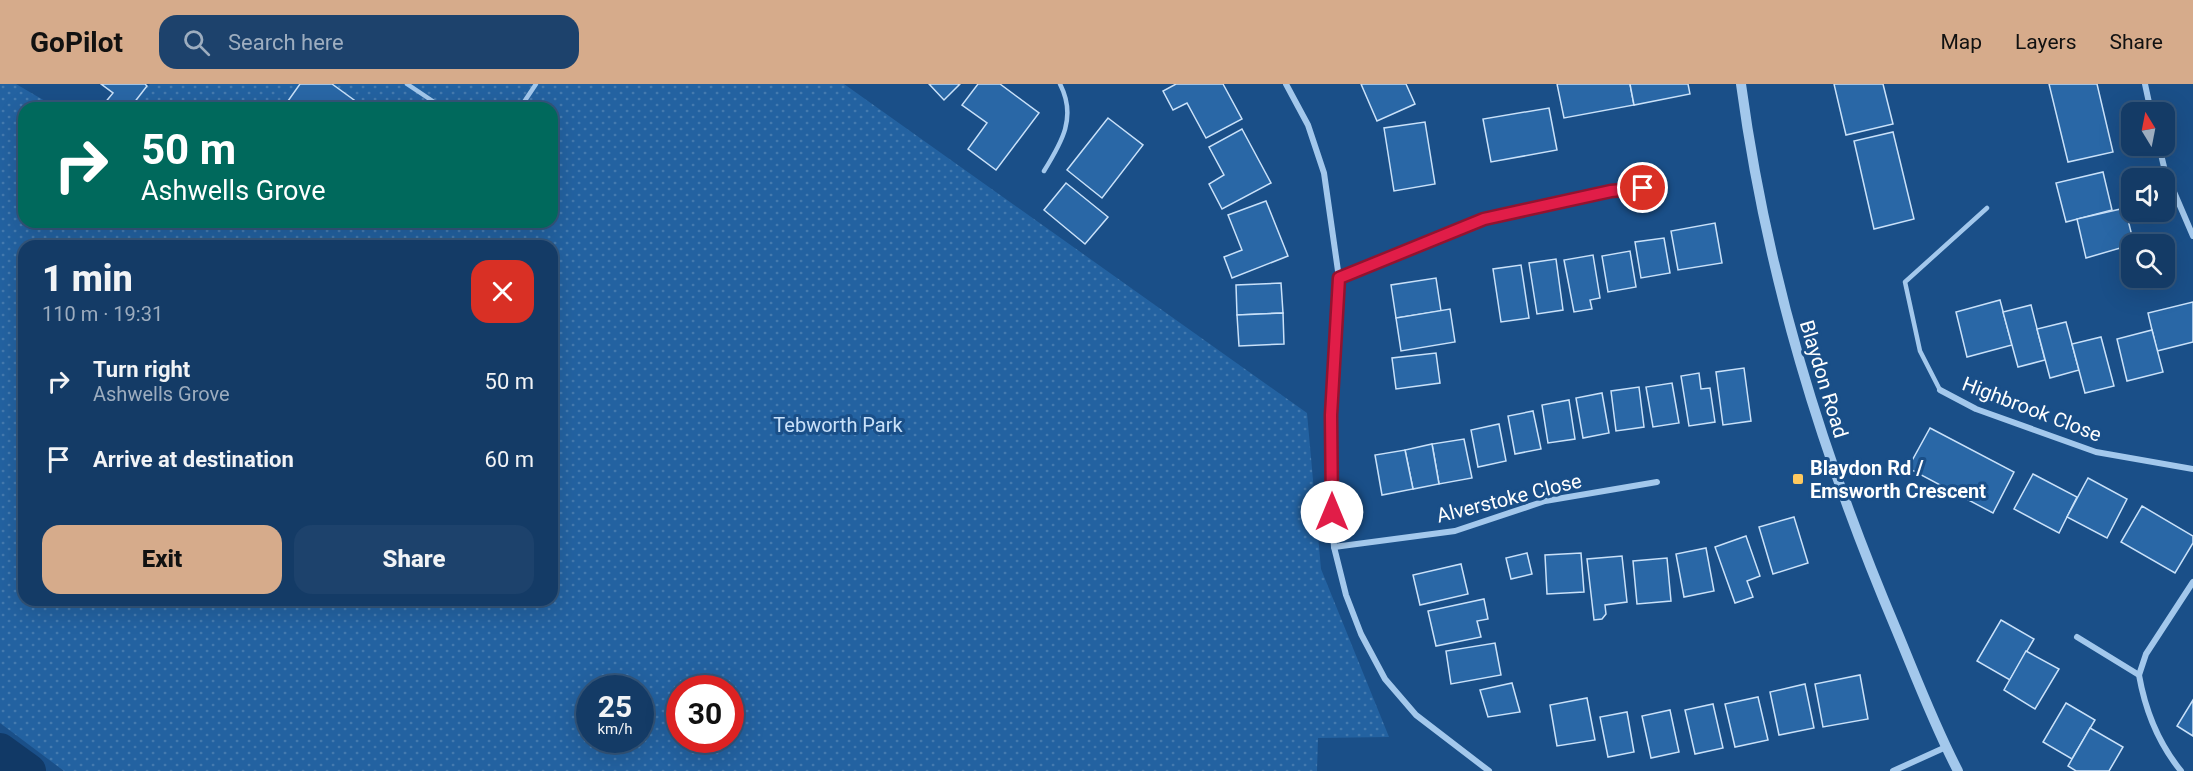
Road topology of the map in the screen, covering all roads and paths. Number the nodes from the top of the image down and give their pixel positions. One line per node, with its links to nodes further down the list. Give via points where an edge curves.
1 (407, 84): 7 (lane)
2 (536, 84): 8 (lane)
3 (1060, 84): 11 (lane, via 1069,116 1063,141)
4 (1286, 84): 15 (street, via 1308,125 1324,173)
5 (1741, 84): 23 (street, Blaydon Road, via 1774,271 1803,376 1869,565)
6 (2145, 84): 9 (street)
7 (434, 102)
8 (524, 102)
9 (2149, 102)
10 (2161, 156): 14 (street)
11 (1044, 171)
12 (1643, 188): 15 (street, via 1611,191 1484,219)
13 (1987, 208): 16 (lane, Highbrook Close, via 1905,282 1920,351)
14 (2193, 236)
15 (1339, 278): 19 (street, via 1331,415)
16 (1940, 390): 17 (street, Highbrook Close, via 1976,410 2097,452)
17 (2193, 469)
18 (1657, 482): 19 (street, Alverstoke Close, via 1545,501 1455,531)
19 (1334, 547): 24 (street, via 1361,634 1385,679 1416,715)
20 (2193, 582): 22 (street, via 2146,654)
21 (2077, 637): 22 (street)
22 (2139, 675): 27 (street, via 2144,702 2170,758)
23 (1946, 747): 25 (street); 26 (street, Blaydon Road)
24 (1489, 771)
25 (1893, 771)
26 (1958, 771)
27 (2181, 771)

